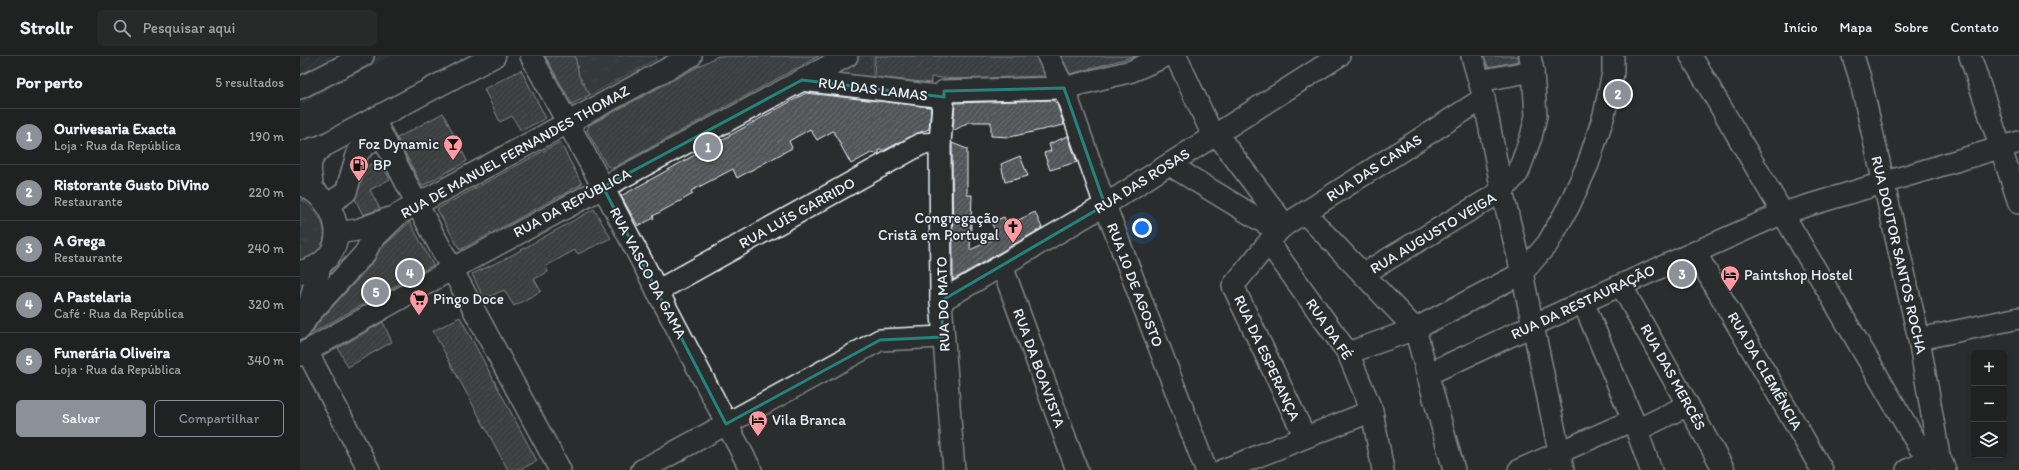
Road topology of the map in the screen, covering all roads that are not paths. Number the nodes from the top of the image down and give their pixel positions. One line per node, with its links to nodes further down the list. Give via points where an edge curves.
1 (363, 56): 17 (street)
2 (494, 56): 22 (main road)
3 (531, 56): 21 (street, RUA VASCO DA GAMA)
4 (847, 56): 16 (street, RUA DA REPÚBLICA)
5 (1048, 56): 18 (street, RUA 10 DE AGOSTO)
6 (1166, 56): 18 (street, RUA DAS LAMAS, via 1132,71)
7 (1176, 56): 23 (street, RUA DA FÉ)
8 (1339, 56): 23 (street, RUA DAS ROSAS)
9 (1472, 56): 19 (street)
10 (1613, 56): 47 (street, via 1613,73 1604,115 1588,164 1569,206 1548,243)
11 (1692, 56): 39 (street)
12 (1853, 56): 30 (street, RUA DOUTOR SANTOS ROCHA)
13 (1970, 56): 25 (street)
14 (678, 59): 21 (street, RUA DE MANUEL FERNANDES THOMAZ)
15 (1532, 63): 19 (street); 33 (street, RUA AUGUSTO VEIGA, via 1536,116 1518,173)
16 (802, 80): 20 (street, RUA DAS LAMAS); 32 (street, RUA DA REPÚBLICA)
17 (300, 88)
18 (1064, 88): 20 (street, RUA DAS LAMAS); 36 (street, RUA 10 DE AGOSTO)
19 (1482, 89): 33 (street); 38 (street, RUA DAS CANAS)
20 (944, 94): 24 (street, RUA DO MATO)
21 (568, 124): 32 (street, RUA VASCO DA GAMA); 37 (street, RUA DE MANUEL FERNANDES THOMAZ)
22 (378, 127): 26 (main road); 35 (street, via 370,142 358,152 346,192); 37 (street)
23 (1214, 134): 29 (street, RUA DAS ROSAS); 41 (street, RUA DA FÉ)
24 (940, 143): 50 (street, RUA LUÍS GARRIDO, via 921,144); 51 (street, RUA DO MATO)
25 (2010, 145): 30 (street, RUA DA RESTAURAÇÃO); 34 (street)
26 (323, 146): 27 (main road); 28 (main road); 31 (main road, via 311,157)
27 (300, 153)
28 (300, 159)
29 (1170, 165): 36 (street, RUA DAS ROSAS); 41 (street)
30 (1884, 184): 39 (street, RUA DA RESTAURAÇÃO); 58 (street, RUA DOUTOR SANTOS ROCHA)
31 (306, 186): 35 (main road)
32 (603, 187): 46 (street, RUA DA REPÚBLICA); 50 (street, RUA VASCO DA GAMA)
33 (1502, 191): 47 (street); 48 (street, RUA AUGUSTO VEIGA)
34 (2019, 203)
35 (327, 205): 40 (main road, via 336,224)
36 (1105, 205): 45 (street, RUA DAS ROSAS); 75 (street, RUA 10 DE AGOSTO)
37 (408, 209): 40 (street, via 357,230); 42 (street, RUA DE MANUEL FERNANDES THOMAZ); 46 (street)
38 (1305, 213): 41 (street, RUA DAS CANAS); 48 (street)
39 (1783, 213): 43 (street, RUA DA RESTAURAÇÃO); 68 (street, via 1919,447)
40 (337, 233): 44 (main road)
41 (1277, 233): 60 (street, RUA DA FÉ); 66 (street, RUA DA ESPERANÇA, via 1233,286)
42 (371, 241): 44 (street); 54 (street, RUA DE MANUEL FERNANDES THOMAZ, via 365,253)
43 (1695, 252): 49 (street, RUA DA RESTAURAÇÃO); 82 (street, RUA DA CLEMÊNCIA)
44 (317, 264): 54 (main road)
45 (1002, 266): 51 (street, RUA DAS ROSAS); 74 (street, RUA DA BOAVISTA)
46 (452, 269): 59 (street, RUA DA REPÚBLICA); 70 (street)
47 (1522, 273): 55 (street); 56 (street)
48 (1363, 274): 56 (street)
49 (1621, 285): 52 (street, RUA DA RESTAURAÇÃO); 62 (street, RUA DAS MERCÊS)
50 (657, 291): 64 (street, RUA VASCO DA GAMA)
51 (941, 301): 57 (street, RUA DO MATO)
52 (1583, 302): 55 (street, RUA DA RESTAURAÇÃO); 65 (street)
53 (2019, 318): 58 (street)
54 (303, 323)
55 (1532, 325): 61 (street, RUA DA RESTAURAÇÃO); 67 (street)
56 (1415, 329): 60 (street); 61 (street)
57 (943, 338): 64 (street, via 880,340); 73 (street, RUA DO MATO)
58 (1919, 339): 68 (street, RUA DOUTOR SANTOS ROCHA)
59 (303, 353): 69 (street)
60 (1348, 353): 63 (street, RUA DA FÉ)
61 (1428, 374): 78 (street)
62 (1688, 405): 65 (street); 81 (street, RUA DAS MERCÊS)
63 (1372, 411): 66 (street); 77 (street, RUA DA FÉ)
64 (726, 424): 71 (street); 72 (street, RUA VASCO DA GAMA)
65 (1635, 425): 67 (street); 80 (street)
66 (1305, 437): 76 (street)
67 (1561, 461): 79 (street)
68 (1942, 463): 83 (street)
69 (369, 470)
70 (560, 470)
71 (642, 470)
72 (752, 470)
73 (954, 470)
74 (1077, 470)
75 (1206, 470)
76 (1223, 470)
77 (1383, 470)
78 (1454, 470)
79 (1519, 470)
80 (1651, 470)
81 (1724, 470)
82 (1822, 470)
83 (1907, 470)

